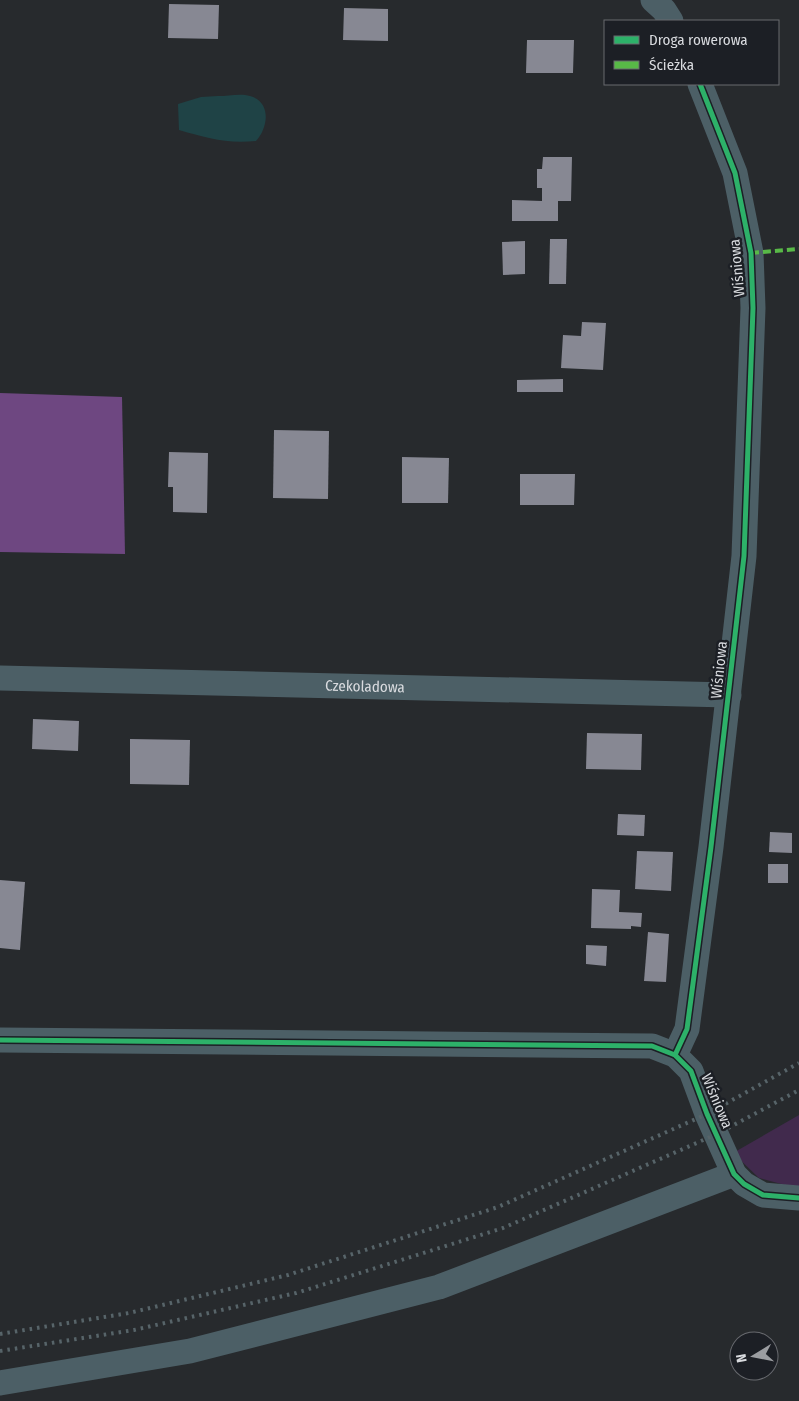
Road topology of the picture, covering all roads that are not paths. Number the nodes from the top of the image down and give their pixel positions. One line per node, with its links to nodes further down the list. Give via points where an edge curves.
1 (653, 0): 2 (street)
2 (669, 20)
3 (700, 85): 5 (street, Wiśniowa, via 735,173 751,253 753,308 744,556)
4 (0, 678): 5 (street, Czekoladowa)
5 (729, 694): 7 (street, Wiśniowa, via 687,1029)
6 (0, 1040): 7 (street, via 652,1046)
7 (675, 1055): 8 (street, Wiśniowa, via 691,1071)
8 (734, 1174): 9 (street, Wiśniowa, via 762,1195); 10 (street, via 439,1287 190,1351)
9 (799, 1198)
10 (0, 1383)

